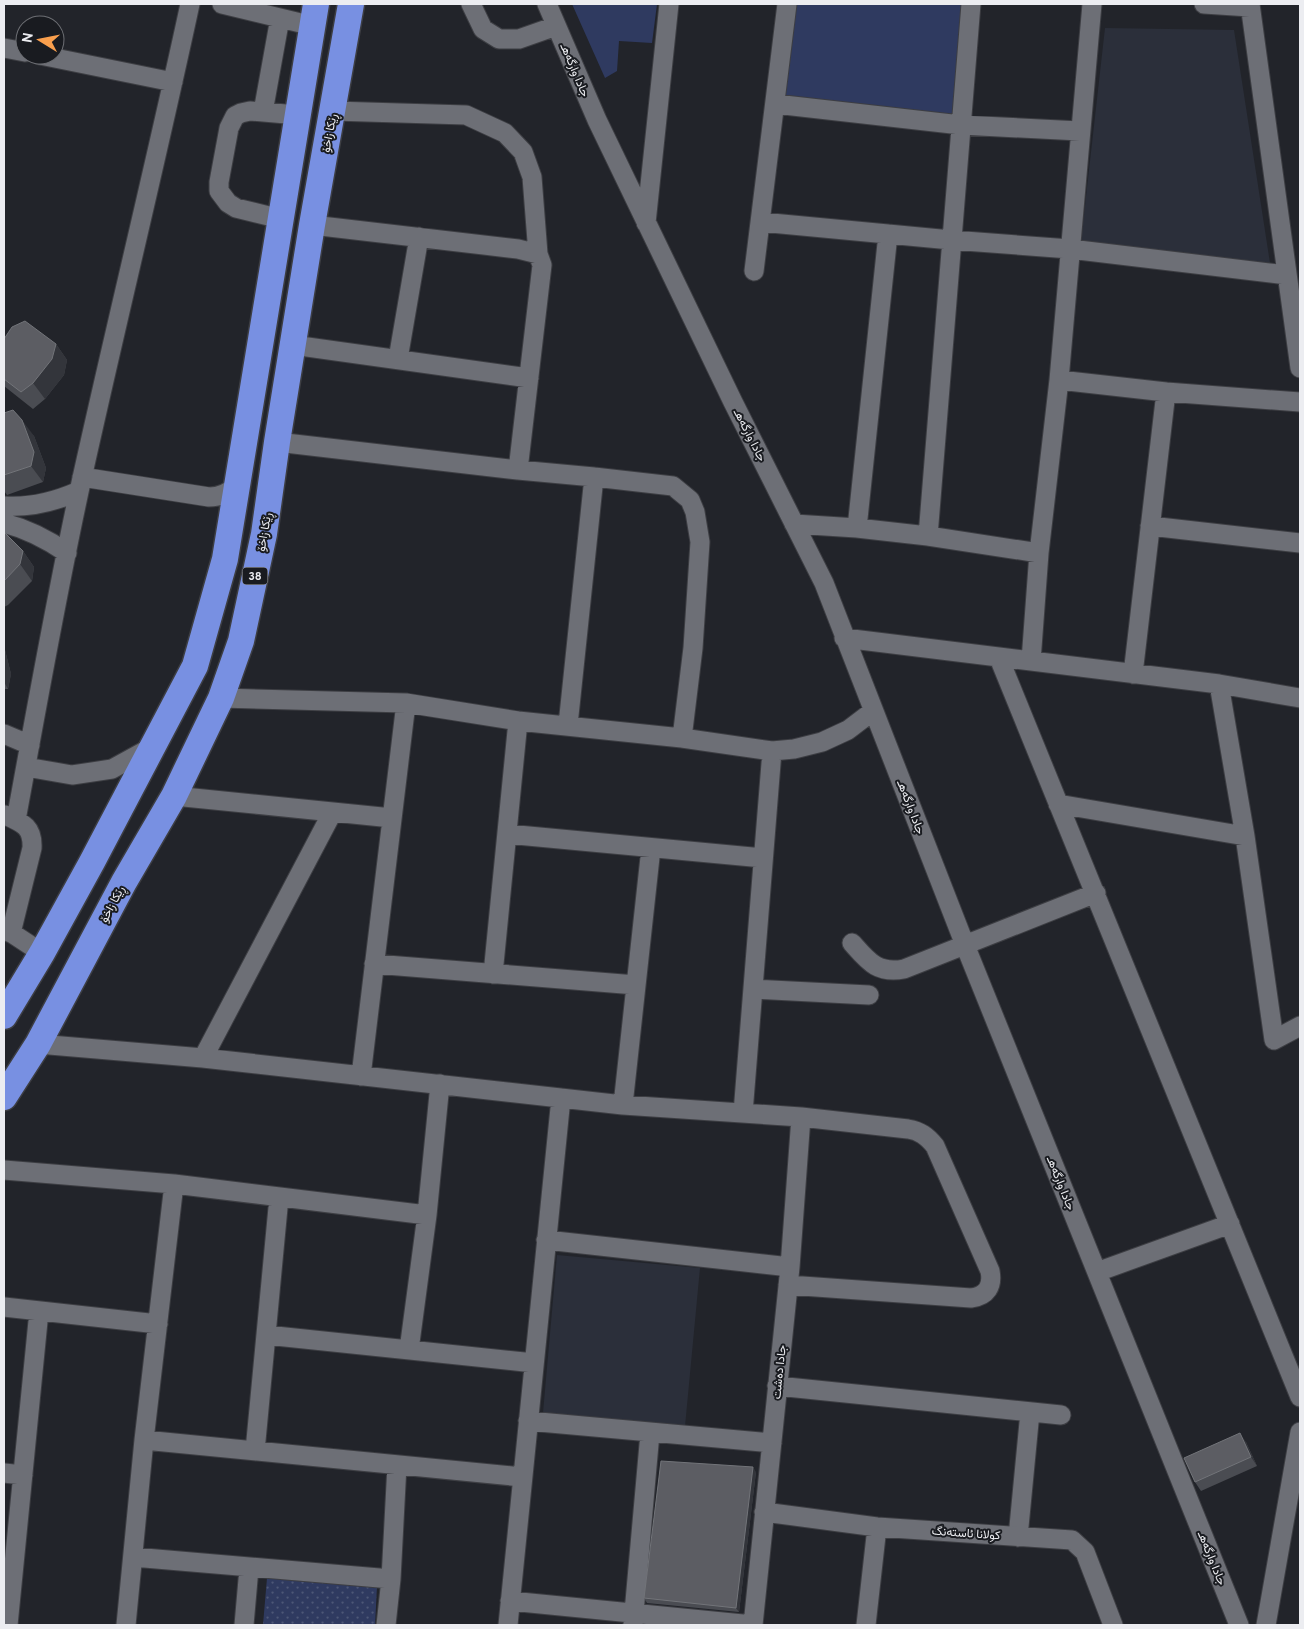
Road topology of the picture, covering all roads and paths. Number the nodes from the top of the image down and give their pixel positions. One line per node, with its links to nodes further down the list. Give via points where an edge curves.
1 (190, 4): 16 (street)
2 (222, 4): 13 (street)
3 (351, 4): 20 (highway, ڕێکا زاخۆ / 38)
4 (471, 4): 14 (street, via 483,29 499,39 519,39)
5 (547, 4): 14 (street, جادا وارگه‌هـ)
6 (669, 4): 27 (street)
7 (787, 4): 17 (street)
8 (971, 4): 21 (street)
9 (1092, 4): 22 (street)
10 (1204, 4): 11 (street)
11 (1250, 5): 35 (street)
12 (314, 15): 13 (street); 19 (highway)
13 (280, 18): 18 (street)
14 (556, 26): 27 (street, جادا وارگه‌هـ, via 596,120)
15 (65, 60): 16 (street)
16 (173, 82): 46 (street)
17 (775, 104): 21 (street); 26 (street)
18 (263, 112): 19 (street); 25 (street, via 241,113 231,122 219,191 236,208)
19 (297, 120): 20 (highway, via 299,130 308,137 320,137 326,133); 23 (highway)
20 (331, 120): 24 (highway, ڕێکا زاخۆ / 38); 33 (street, via 466,115 506,133 523,152 532,177)
21 (961, 125): 22 (street); 31 (street)
22 (1080, 132): 32 (street)
23 (287, 178): 24 (highway, via 296,167 309,166); 25 (highway)
24 (320, 182): 28 (highway, ڕێکا زاخۆ / 38)
25 (281, 219): 47 (highway)
26 (761, 222): 29 (street); 34 (street)
27 (646, 223): 52 (street, جادا وارگه‌هـ)
28 (312, 225): 30 (street); 36 (highway, ڕێکا زاخۆ / 38)
29 (888, 234): 31 (street); 54 (street)
30 (419, 237): 33 (street); 37 (street)
31 (951, 240): 32 (street); 55 (street)
32 (1070, 249): 35 (street); 40 (street)
33 (538, 254): 39 (street, via 542,265)
34 (754, 271)
35 (1287, 275): 38 (street)
36 (293, 345): 37 (street); 43 (highway, ڕێکا زاخۆ / 38)
37 (398, 359): 39 (street)
38 (1300, 368)
39 (528, 378): 44 (street)
40 (1059, 380): 41 (street); 58 (street)
41 (1166, 392): 42 (street); 53 (street)
42 (1300, 402)
43 (277, 442): 44 (street); 64 (highway, ڕێکا زاخۆ / 38, via 264,534 241,641)
44 (518, 470): 45 (street)
45 (594, 477): 69 (street); 71 (street, via 673,486 690,500 695,512 700,542 693,648)
46 (80, 484): 48 (street); 49 (street, via 54,501); 57 (street)
47 (237, 485): 48 (street, via 227,493); 50 (highway)
48 (209, 497): 50 (street, via 225,509)
49 (4, 506)
50 (232, 520): 73 (highway, via 225,559 195,666)
51 (4, 523): 57 (street, via 41,536)
52 (794, 524): 54 (street); 59 (street, جادا وارگه‌هـ, via 824,583)
53 (1150, 526): 56 (street); 62 (street)
54 (857, 528): 55 (street)
55 (928, 536): 58 (street)
56 (1300, 543)
57 (67, 553): 72 (street)
58 (1040, 553): 61 (street)
59 (844, 638): 60 (street); 67 (street, جادا وارگه‌هـ)
60 (999, 658): 61 (street); 77 (street)
61 (1031, 661): 62 (street)
62 (1133, 674): 63 (street)
63 (1220, 684): 65 (street); 82 (street)
64 (221, 698): 66 (street); 76 (highway, ڕێکا زاخۆ / 38)
65 (1300, 698)
66 (406, 703): 68 (street); 80 (street)
67 (873, 711): 74 (street, via 848,730 822,742); 88 (street, جادا وارگه‌هـ)
68 (518, 721): 69 (street); 81 (street)
69 (568, 725): 71 (street)
70 (4, 734): 72 (street)
71 (682, 738): 74 (street)
72 (30, 745): 75 (street)
73 (152, 747): 75 (street, via 112,768 72,775); 89 (highway)
74 (772, 750): 84 (street)
75 (26, 767): 79 (street)
76 (174, 796): 78 (street); 97 (highway, ڕێکا زاخۆ / 38)
77 (1058, 804): 82 (street); 85 (street)
78 (332, 813): 80 (street); 98 (street)
79 (10, 817): 86 (street, via 24,824 29,831 32,848)
80 (392, 818): 90 (street)
81 (507, 834): 83 (street); 91 (street)
82 (1245, 836): 96 (street, via 1274,1040)
83 (651, 848): 84 (street); 92 (street)
84 (763, 858): 93 (street)
85 (1096, 893): 88 (street); 110 (street)
86 (8, 930): 89 (street)
87 (852, 943): 88 (street, via 872,964 887,971 904,969)
88 (965, 945): 112 (street, جادا وارگه‌هـ)
89 (42, 953): 95 (highway)
90 (374, 964): 91 (street); 99 (street)
91 (493, 974): 92 (street)
92 (636, 985): 103 (street)
93 (753, 990): 94 (street); 104 (street)
94 (869, 996)
95 (4, 1016)
96 (1300, 1026)
97 (38, 1044): 98 (street); 101 (highway, ڕێکا زاخۆ / 38)
98 (203, 1058): 99 (street)
99 (361, 1076): 100 (street)
100 (440, 1084): 102 (street); 109 (street)
101 (4, 1097)
102 (561, 1098): 103 (street); 111 (street)
103 (624, 1104): 104 (street)
104 (743, 1113): 105 (street)
105 (801, 1117): 113 (street, جادا دەشت); 113 (street, via 908,1129 924,1134 935,1146 991,1279 986,1293 971,1298)
106 (4, 1170): 107 (street)
107 (174, 1184): 108 (street); 116 (street)
108 (279, 1197): 109 (street); 117 (street)
109 (427, 1215): 118 (street)
110 (1230, 1224): 112 (street); 121 (street)
111 (546, 1240): 113 (street); 119 (street)
112 (1097, 1272): 150 (street, جادا وارگه‌هـ)
113 (789, 1276): 120 (street, جادا دەشت)
114 (4, 1307): 115 (street)
115 (39, 1311): 116 (street); 132 (street)
116 (158, 1324): 127 (street)
117 (266, 1335): 118 (street); 129 (street)
118 (409, 1350): 119 (street)
119 (534, 1363): 124 (street)
120 (777, 1386): 122 (street); 128 (street, جادا دەشت)
121 (1300, 1397)
122 (1030, 1412): 123 (street); 136 (street)
123 (1061, 1415)
124 (528, 1421): 126 (street); 133 (street)
125 (1300, 1432): 151 (street)
126 (650, 1433): 128 (street); 141 (street)
127 (144, 1440): 129 (street); 137 (street)
128 (772, 1443): 134 (street, جادا دەشت)
129 (256, 1451): 130 (street)
130 (397, 1465): 133 (street); 139 (street)
131 (4, 1473): 132 (street)
132 (23, 1475): 142 (street)
133 (522, 1477): 140 (street)
134 (764, 1512): 135 (street, کولانا ئاستەنگ); 147 (street, جادا دەشت)
135 (877, 1527): 136 (street, کولانا ئاستەنگ); 148 (street)
136 (1018, 1537): 149 (street, کولانا ئاستەنگ, via 1072,1540 1085,1552)
137 (133, 1557): 138 (street); 143 (street)
138 (249, 1568): 139 (street); 144 (street)
139 (390, 1580): 145 (street)
140 (510, 1600): 141 (street); 146 (street)
141 (633, 1619): 147 (street)
142 (8, 1625)
143 (126, 1625)
144 (244, 1625)
145 (386, 1625)
146 (508, 1625)
147 (753, 1625)
148 (866, 1625)
149 (1114, 1625)
150 (1239, 1625)
151 (1266, 1625)

